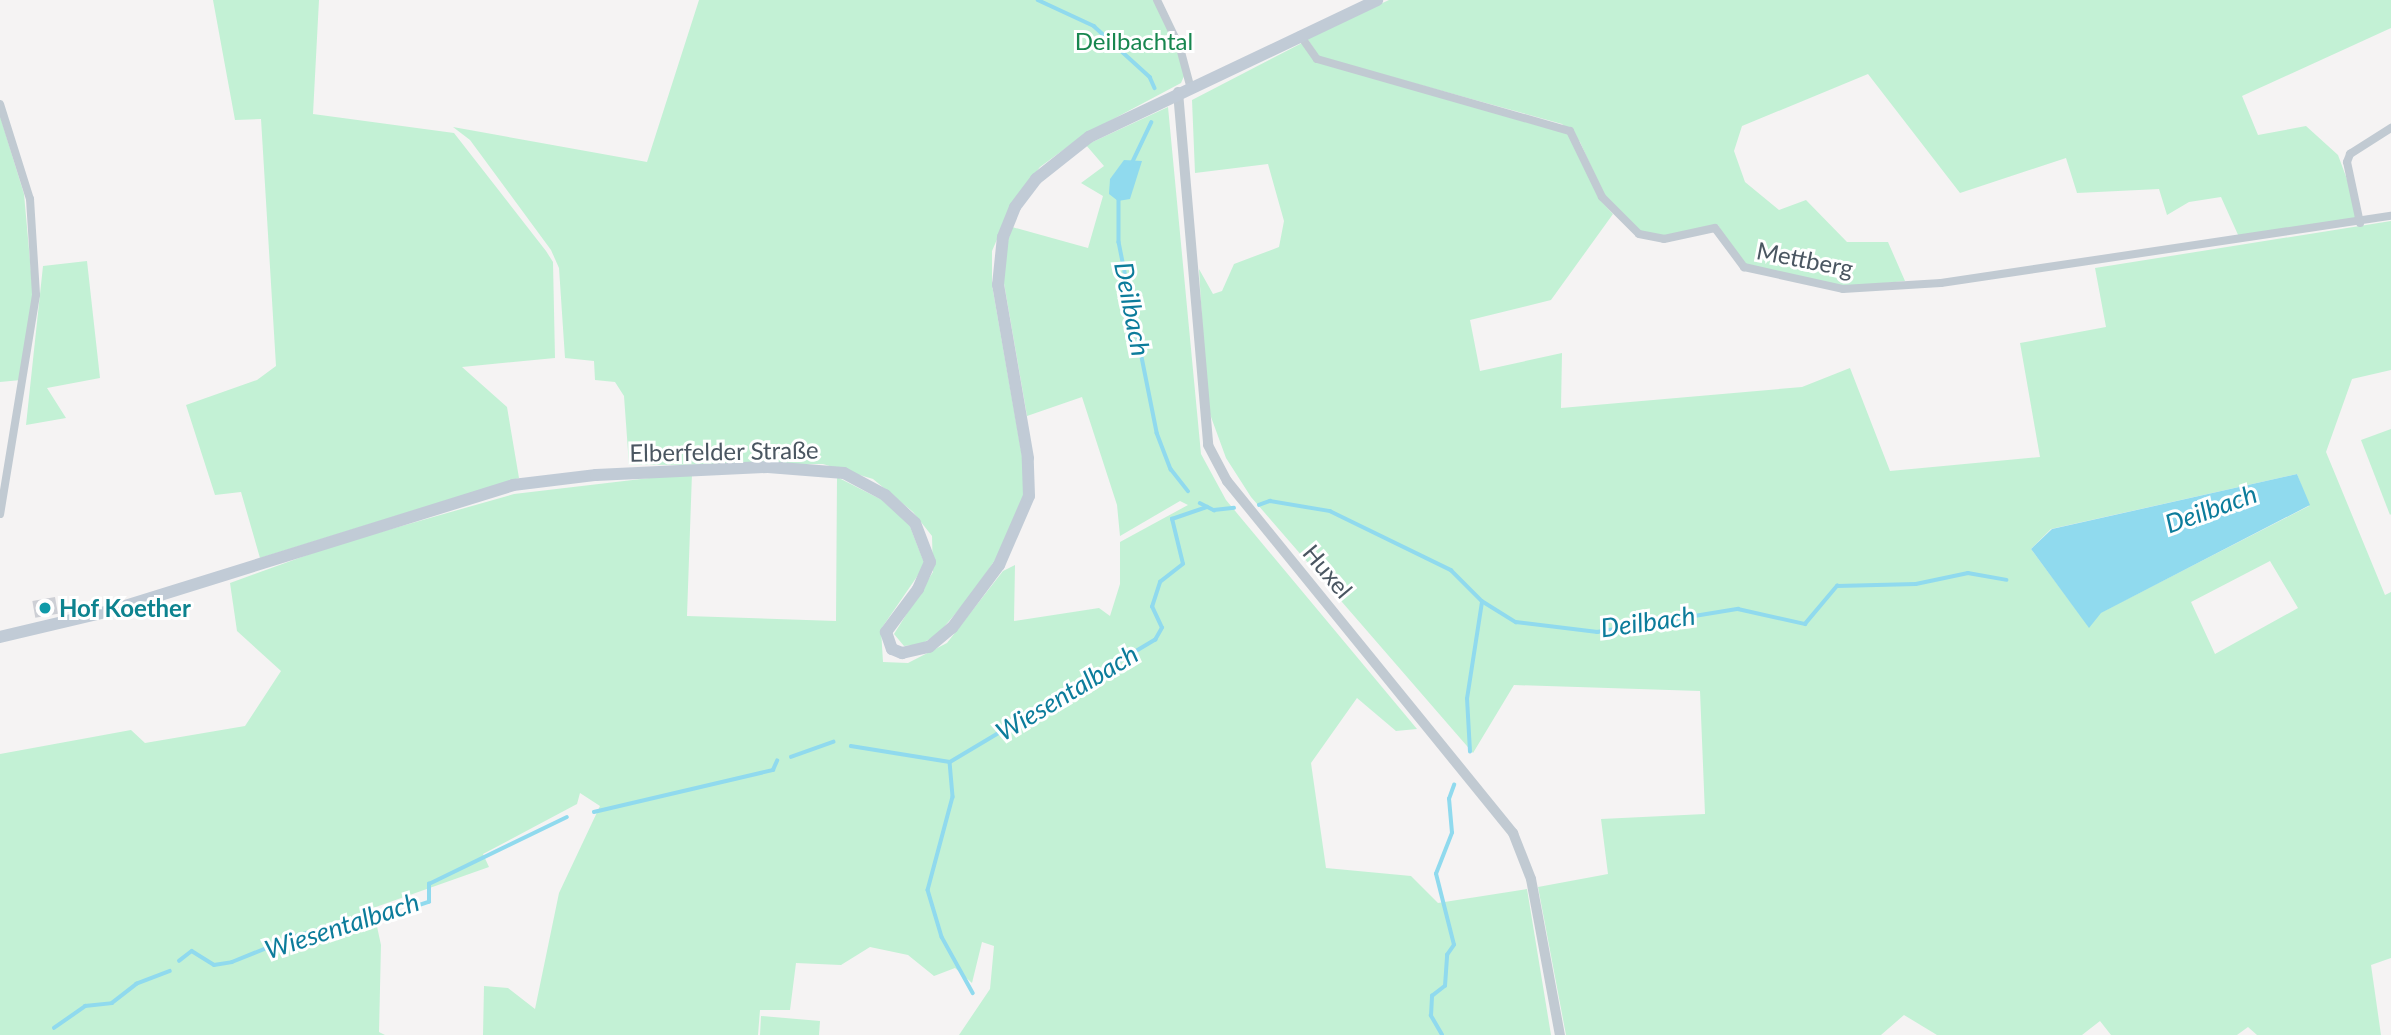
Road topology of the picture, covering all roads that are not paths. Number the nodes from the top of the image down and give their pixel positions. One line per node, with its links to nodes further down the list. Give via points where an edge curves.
1 (1157, 0): 4 (street, via 1180,48)
2 (1377, 0): 3 (main road, Elberfelder Straße)
3 (1300, 35): 4 (main road, Elberfelder Straße); 9 (street, Mettberg, via 1317,58 1570,131 1602,197 1639,234 1664,239 1715,228 1744,267 1843,289 1941,283)
4 (1190, 86): 5 (main road, Elberfelder Straße)
5 (1178, 92): 11 (main road, Elberfelder Straße, via 1062,155 1015,207 1003,237 999,285 1030,495 999,565 952,628 929,647 902,653 892,649 886,632 918,589 930,562 915,523 885,495 844,473 768,467 623,473 513,485 122,607); 12 (street, Huxel, via 1208,444 1227,481 1513,833 1531,879)
6 (0, 104): 10 (street, via 30,199 36,295)
7 (2391, 128): 9 (street, via 2350,154 2347,162)
8 (2391, 216): 9 (street, Mettberg)
9 (2360, 223)
10 (0, 514)
11 (0, 637)
12 (1560, 1035)

